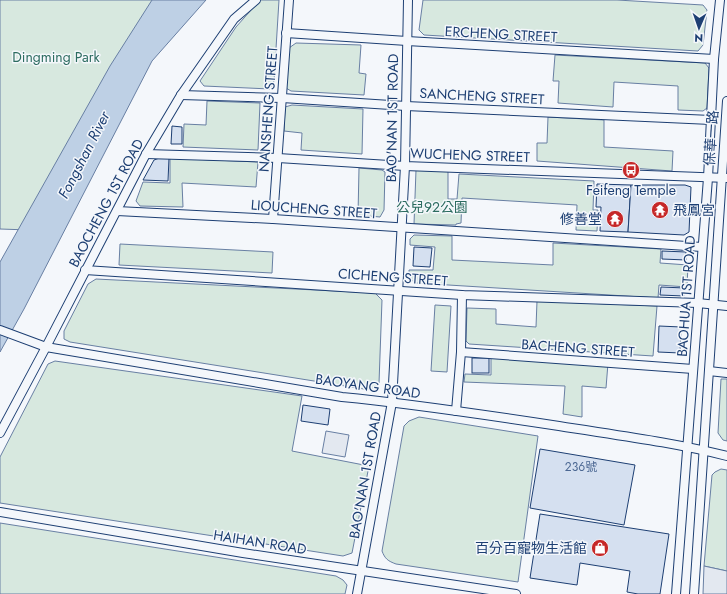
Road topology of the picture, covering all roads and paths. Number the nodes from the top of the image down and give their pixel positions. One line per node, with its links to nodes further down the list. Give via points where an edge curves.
1 (256, 0): 8 (street, BAOCHENG 1ST ROAD, via 234,19)
2 (289, 0): 5 (street, NANSHENG STREET)
3 (408, 0): 6 (street, BAO'NAN 1ST ROAD)
4 (720, 0): 7 (street, BAOHUA 1ST ROAD)
5 (286, 33): 6 (street, ERCHENG STREET); 9 (street, NANSHENG STREET)
6 (407, 41): 7 (street, ERCHENG STREET); 11 (street, BAO'NAN 1ST ROAD)
7 (714, 59): 12 (street, BAOHUA 1ST ROAD)
8 (181, 96): 9 (street, SANCHENG STREET); 13 (street, BAOCHENG 1ST ROAD)
9 (282, 98): 11 (street, SANCHENG STREET); 14 (street, NANSHENG STREET)
10 (727, 101): 17 (street, 保華一路)
11 (406, 106): 12 (street, SANCHENG STREET); 15 (street, BAO'NAN 1ST ROAD)
12 (711, 120): 16 (street, BAOHUA 1ST ROAD)
13 (146, 154): 14 (street, WUCHENG STREET); 18 (street, BAOCHENG 1ST ROAD)
14 (278, 158): 15 (street, WUCHENG STREET); 19 (street, NANSHENG STREET)
15 (404, 166): 16 (street, WUCHENG STREET); 20 (street, BAO'NAN 1ST ROAD)
16 (708, 178): 17 (street, WUCHENG STREET); 23 (street, BAOHUA 1ST ROAD)
17 (724, 178): 21 (street, BAOHUA 1ST ROAD)
18 (117, 211): 19 (street, LIOUCHENG STREET); 24 (street, BAOCHENG 1ST ROAD)
19 (273, 219): 20 (street, LIOUCHENG STREET)
20 (401, 228): 23 (street, LIOUCHENG STREET); 25 (street, BAO'NAN 1ST ROAD)
21 (718, 236): 22 (street); 28 (street, BAOHUA 1ST ROAD)
22 (727, 238)
23 (702, 247): 27 (street, BAOHUA 1ST ROAD)
24 (86, 270): 25 (street, CICHENG STREET); 31 (street, BAOCHENG 1ST ROAD)
25 (398, 290): 26 (street, CICHENG STREET); 36 (street, BAO'NAN 1ST ROAD)
26 (462, 295): 27 (street, CICHENG STREET); 32 (street)
27 (698, 303): 28 (street, CICHENG STREET); 33 (street, BAOHUA 1ST ROAD)
28 (714, 305): 29 (street, CICHENG STREET); 34 (street, BAOHUA 1ST ROAD)
29 (727, 306)
30 (0, 330): 31 (street, BAOYANG ROAD)
31 (46, 347): 36 (street, BAOYANG ROAD, via 342,397); 38 (street, BAOCHENG 1ST ROAD)
32 (461, 352): 33 (street, BACHENG STREET); 37 (street)
33 (693, 369): 39 (street, BAOHUA 1ST ROAD)
34 (709, 371): 35 (street); 40 (street, BAOHUA 1ST ROAD)
35 (727, 373)
36 (392, 402): 37 (street, BAOYANG ROAD); 43 (street, BAO'NAN 1ST ROAD)
37 (456, 411): 39 (street, BAOYANG ROAD)
38 (0, 433)
39 (688, 446): 40 (street, BAOYANG ROAD); 46 (street, BAOHUA 1ST ROAD)
40 (704, 450): 41 (street, BAOYANG ROAD); 47 (street, BAOHUA 1ST ROAD)
41 (727, 456)
42 (0, 512): 43 (street, HAIHAN ROAD)
43 (361, 571): 44 (street, BAO'NAN 1ST ROAD); 45 (street, HAIHAN ROAD)
44 (357, 594)
45 (516, 594)
46 (676, 594)
47 (694, 594)

